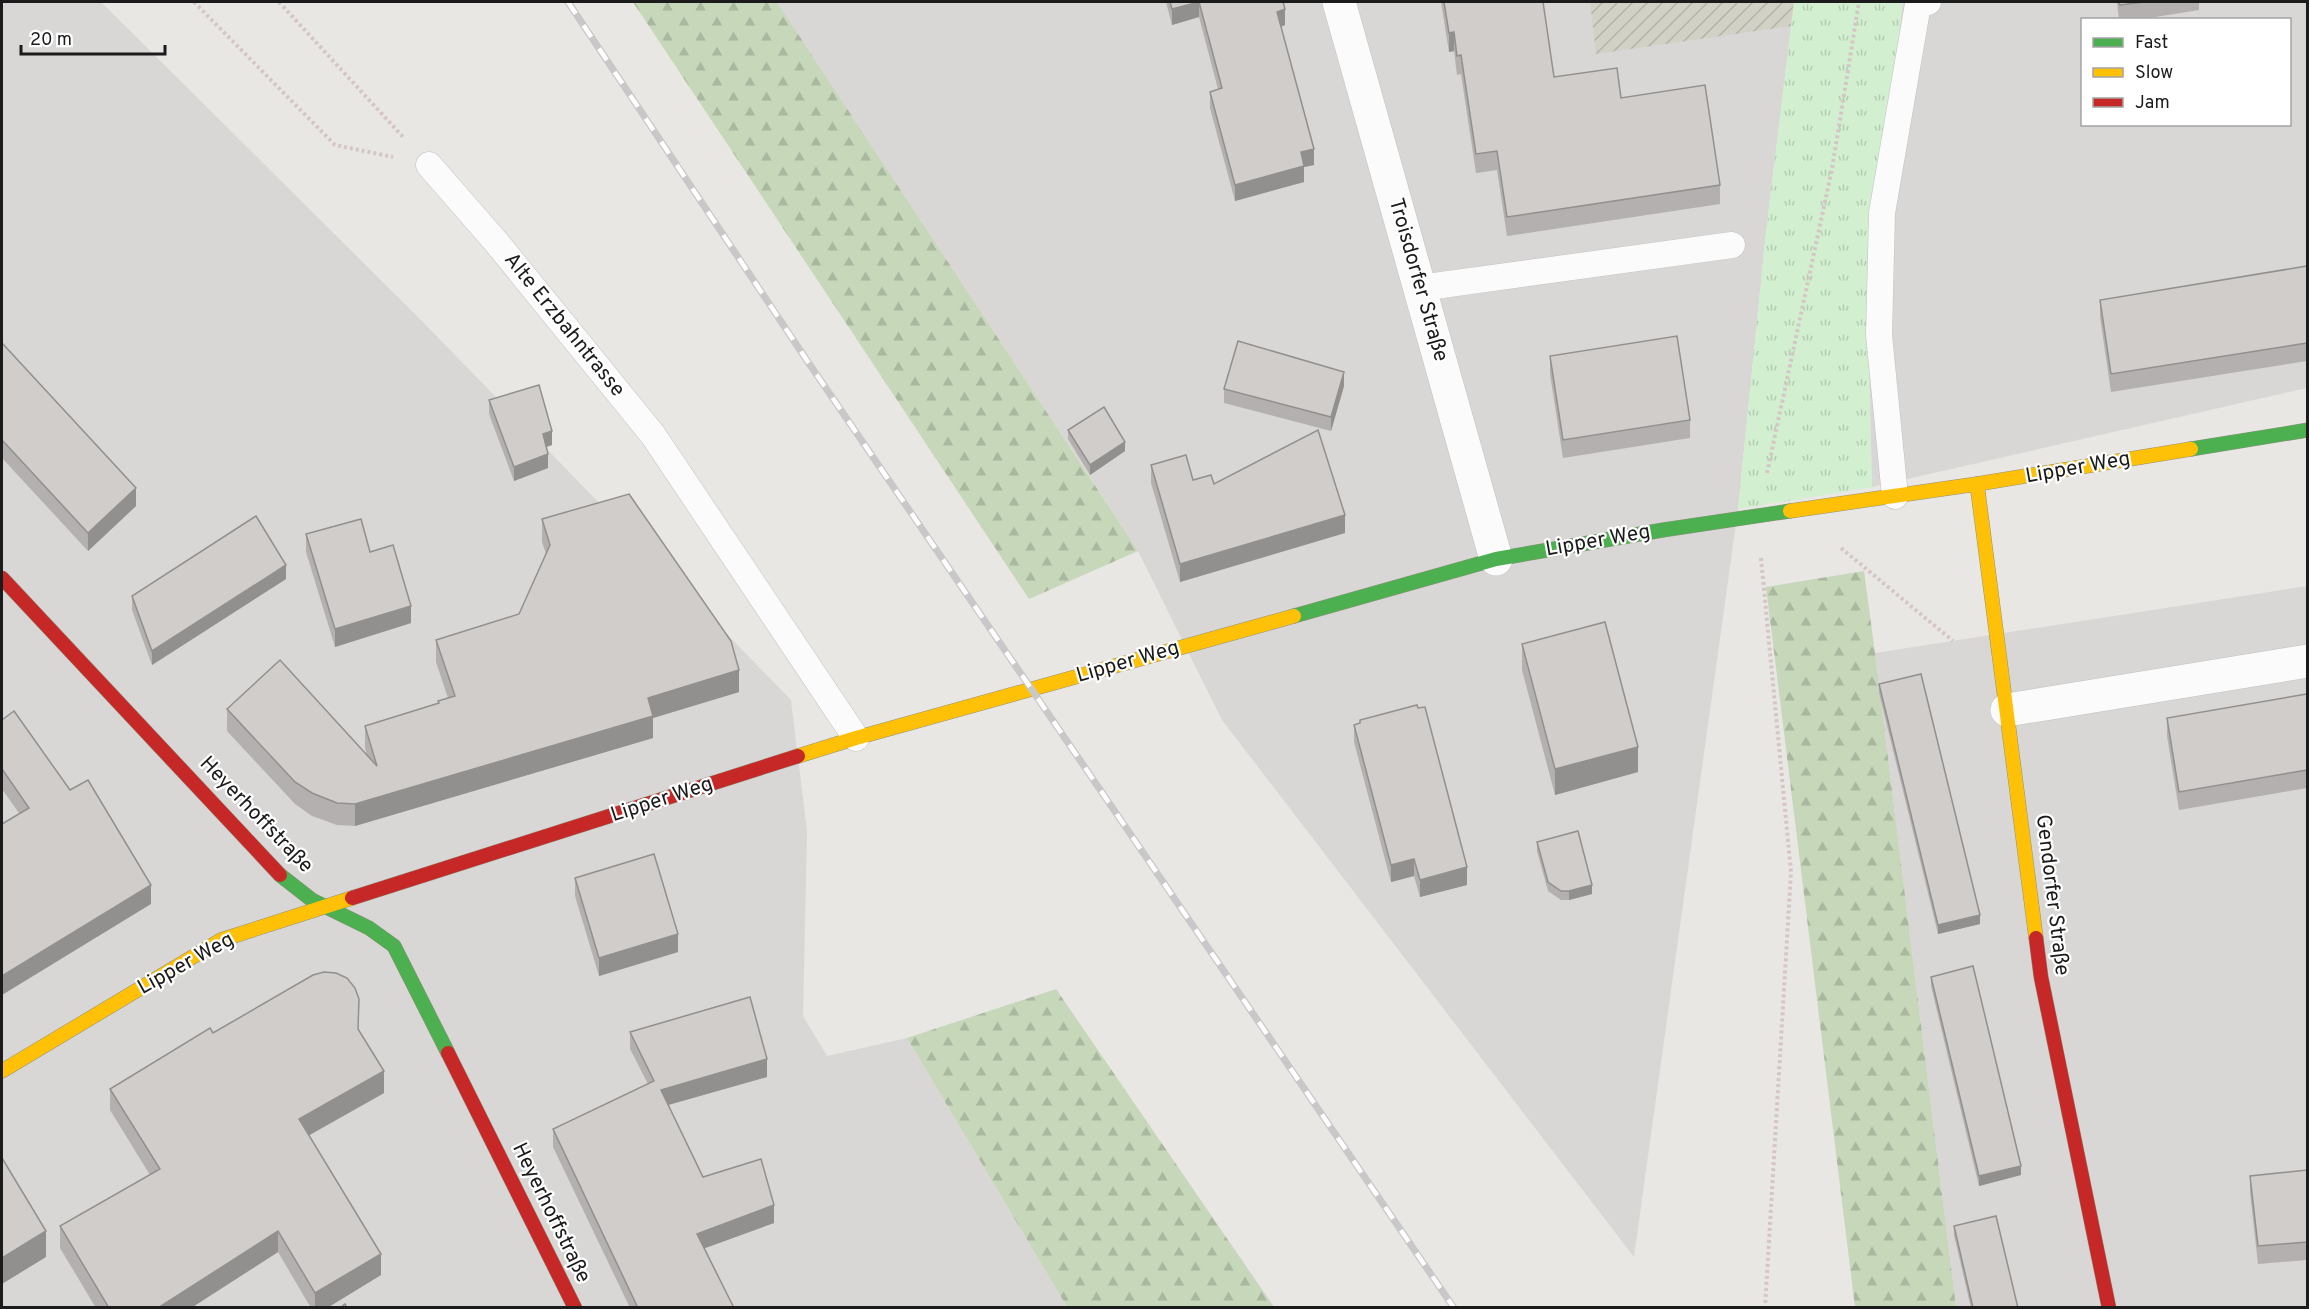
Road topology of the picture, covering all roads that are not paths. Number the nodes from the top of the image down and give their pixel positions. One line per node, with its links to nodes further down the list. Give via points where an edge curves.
1 (1339, 2): 5 (street, Troisdorfer Straße)
2 (1928, 2): 8 (lane, via 1918,4 1882,213 1879,335)
3 (429, 165): 13 (lane, Alte Erzbahntrasse, via 498,243 653,435)
4 (1732, 245): 5 (lane)
5 (1420, 288): 9 (street, Troisdorfer Straße)
6 (2307, 430): 7 (street, Lipper Weg)
7 (1977, 484): 8 (street, Lipper Weg); 12 (street, Gendorfer Straße)
8 (1895, 496): 9 (street, Lipper Weg)
9 (1496, 559): 13 (street, Lipper Weg)
10 (2, 578): 14 (street, Heyerhoffstraße, via 245,835 274,871)
11 (2307, 661): 12 (street)
12 (2006, 696): 17 (street, Gendorfer Straße, via 2041,977)
13 (856, 738): 14 (street, Lipper Weg)
14 (325, 907): 15 (street, Lipper Weg, via 221,940); 16 (street, Heyerhoffstraße, via 378,931 394,946)
15 (2, 1071)
16 (575, 1308)
17 (2109, 1308)

